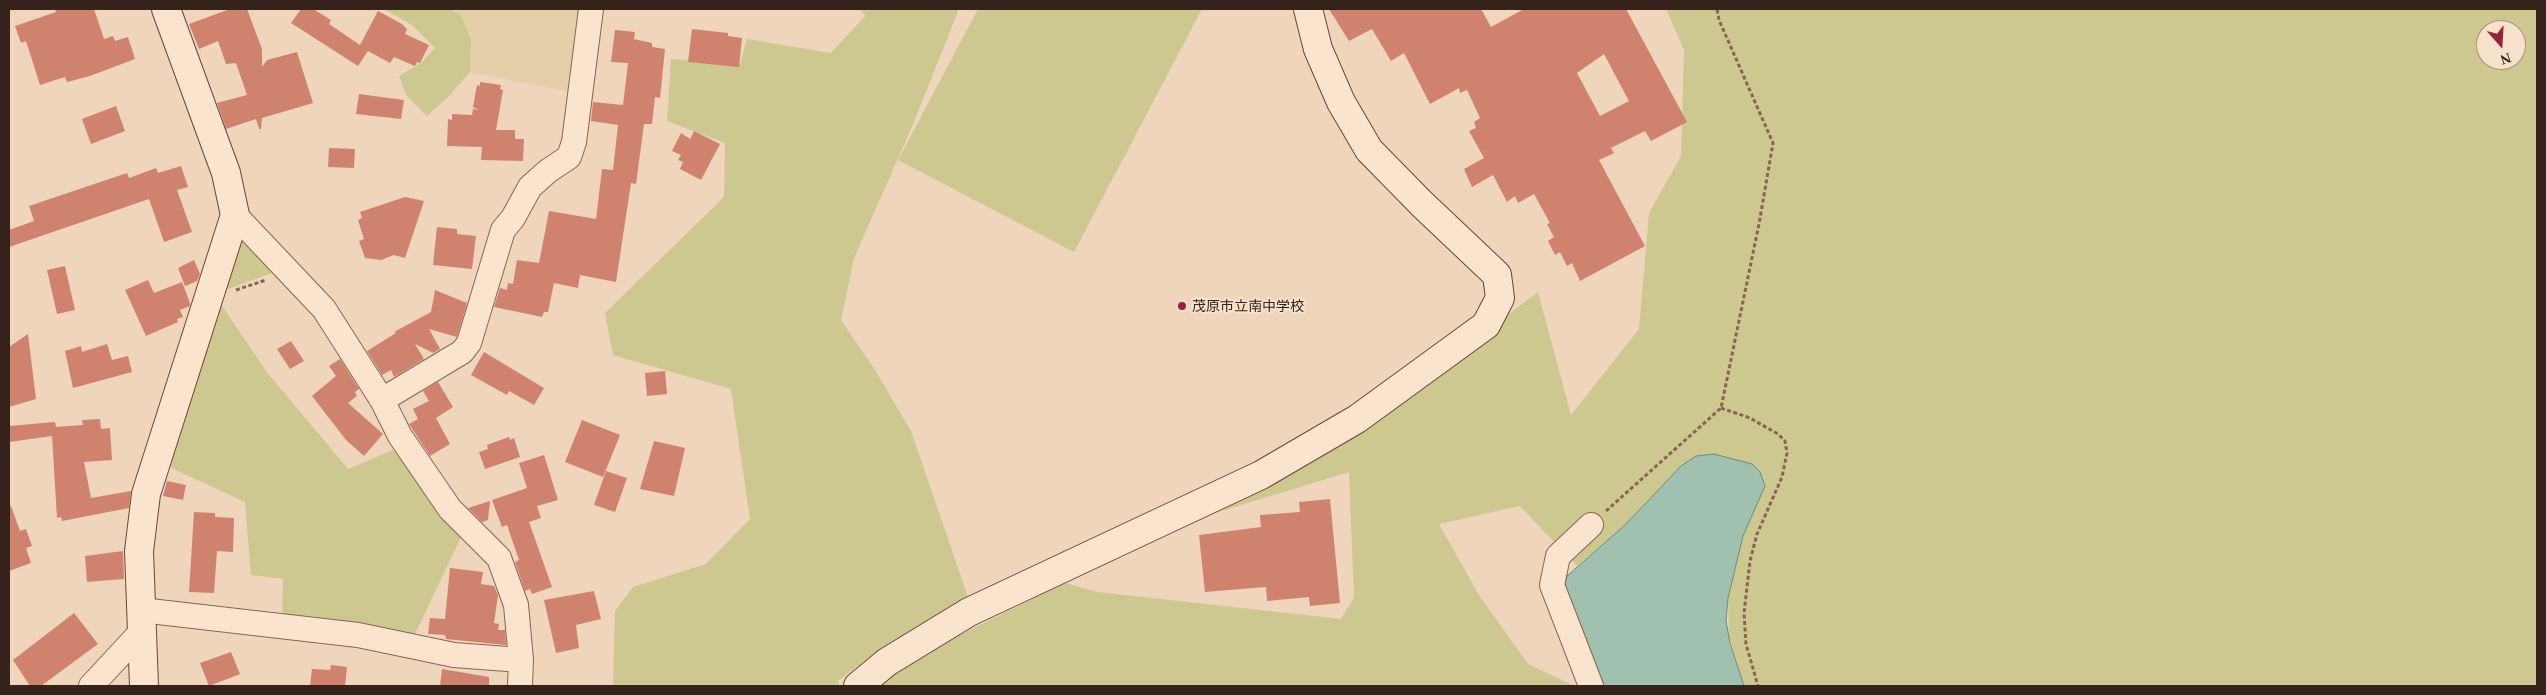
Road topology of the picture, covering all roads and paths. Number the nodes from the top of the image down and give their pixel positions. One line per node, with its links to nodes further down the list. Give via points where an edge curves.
1 (166, 9): 5 (street, via 226,173)
2 (591, 9): 8 (street, via 570,157 530,187 503,230 470,343 462,352)
3 (1308, 9): 16 (street, via 1318,49 1337,93 1369,150 1497,275 1500,298 1486,325 1357,418 1261,475 969,612 888,662)
4 (1717, 9): 9 (path, via 1773,143 1760,224)
5 (235, 215): 6 (street); 7 (street)
6 (288, 272): 7 (path); 8 (street, via 324,309)
7 (208, 301): 11 (street, via 146,494 138,551)
8 (382, 400): 12 (street, via 400,436 450,509 499,558 516,605)
9 (1721, 408): 10 (path); 18 (path, via 1750,418 1778,434 1785,441 1787,453 1782,477 1757,534 1750,561 1744,613 1745,637)
10 (1591, 524): 17 (street, via 1558,556 1552,585)
11 (141, 620): 12 (street, via 358,635 454,655); 13 (street); 14 (street)
12 (521, 660): 15 (street)
13 (90, 686)
14 (144, 686)
15 (520, 686)
16 (858, 686)
17 (1591, 686)
18 (1758, 686)

